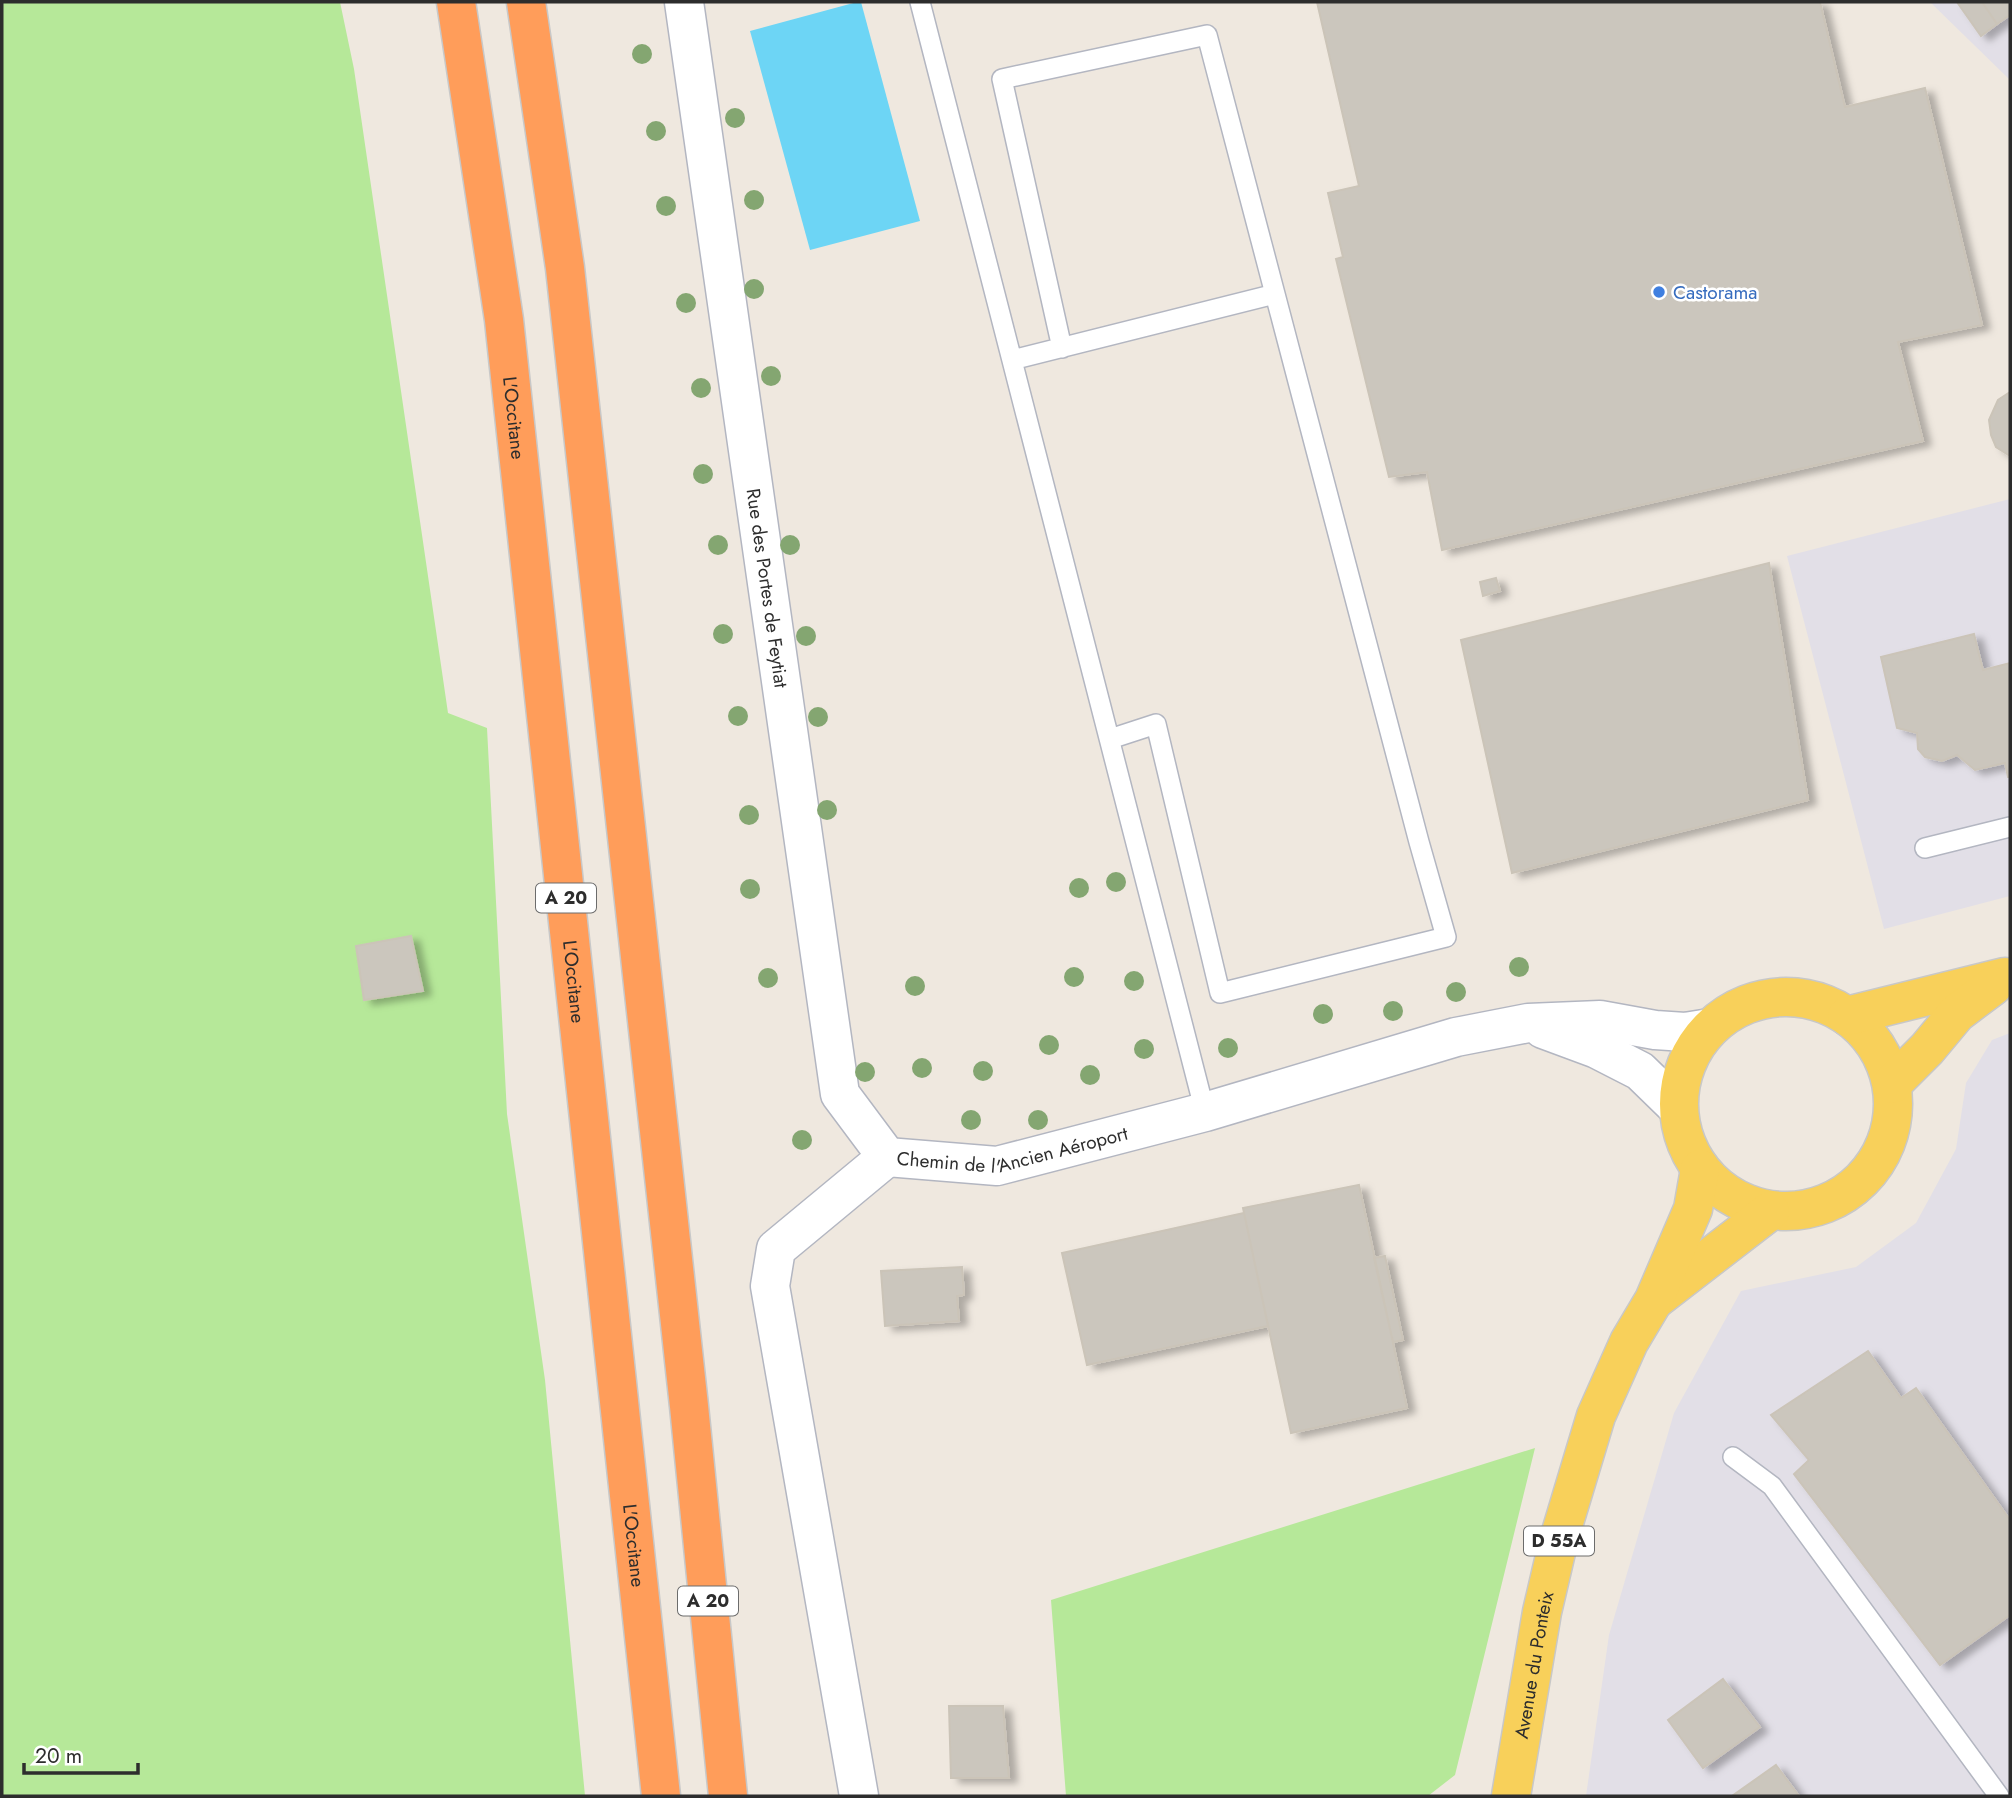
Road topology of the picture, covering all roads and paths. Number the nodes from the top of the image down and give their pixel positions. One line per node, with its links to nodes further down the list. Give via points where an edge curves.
1 (456, 2): 23 (highway, L'Occitane / A 20, via 504,320)
2 (526, 2): 24 (highway, A 20, via 565,268)
3 (684, 2): 18 (street, Rue des Portes de Feytiat, via 840,1094)
4 (920, 2): 7 (lane)
5 (1275, 294): 6 (lane); 6 (lane, via 1207,35 1002,79); 8 (lane, via 1446,937 1220,993 1156,724)
6 (1062, 348): 7 (lane)
7 (1012, 360): 8 (lane)
8 (1110, 739): 17 (lane)
9 (2010, 827): 10 (lane)
10 (1925, 848)
11 (2008, 976): 12 (main road); 15 (main road, via 1957,1013)
12 (1847, 1016): 14 (main road, via 1814,1000 1777,997 1741,1007); 15 (main road, via 1868,1034 1884,1057)
13 (1528, 1023): 14 (street, Chemin de l'Ancien Aéroport, via 1600,1020 1655,1030); 16 (street, via 1640,1071); 17 (street, Chemin de l'Ancien Aéroport, via 1456,1037)
14 (1710, 1028): 16 (main road, via 1692,1051 1681,1079)
15 (1892, 1084): 20 (main road, via 1894,1118 1884,1150 1865,1179 1837,1199 1805,1211)
16 (1678, 1108): 19 (main road, via 1685,1141)
17 (1205, 1112): 18 (street, Chemin de l'Ancien Aéroport, via 997,1166)
18 (887, 1157): 25 (street, Chemin de l'Ancien Aéroport, via 776,1250 770,1286)
19 (1700, 1169): 20 (main road, via 1720,1189); 21 (main road, Avenue du Ponteix / D 55A, via 1693,1209)
20 (1770, 1211): 21 (main road, Avenue du Ponteix / D 55A)
21 (1654, 1300): 26 (main road, Avenue du Ponteix / D 55A, via 1629,1342 1596,1416 1559,1539)
22 (1733, 1457): 27 (lane, via 1772,1486)
23 (661, 1796)
24 (727, 1796)
25 (859, 1796)
26 (1511, 1796)
27 (1999, 1796)

